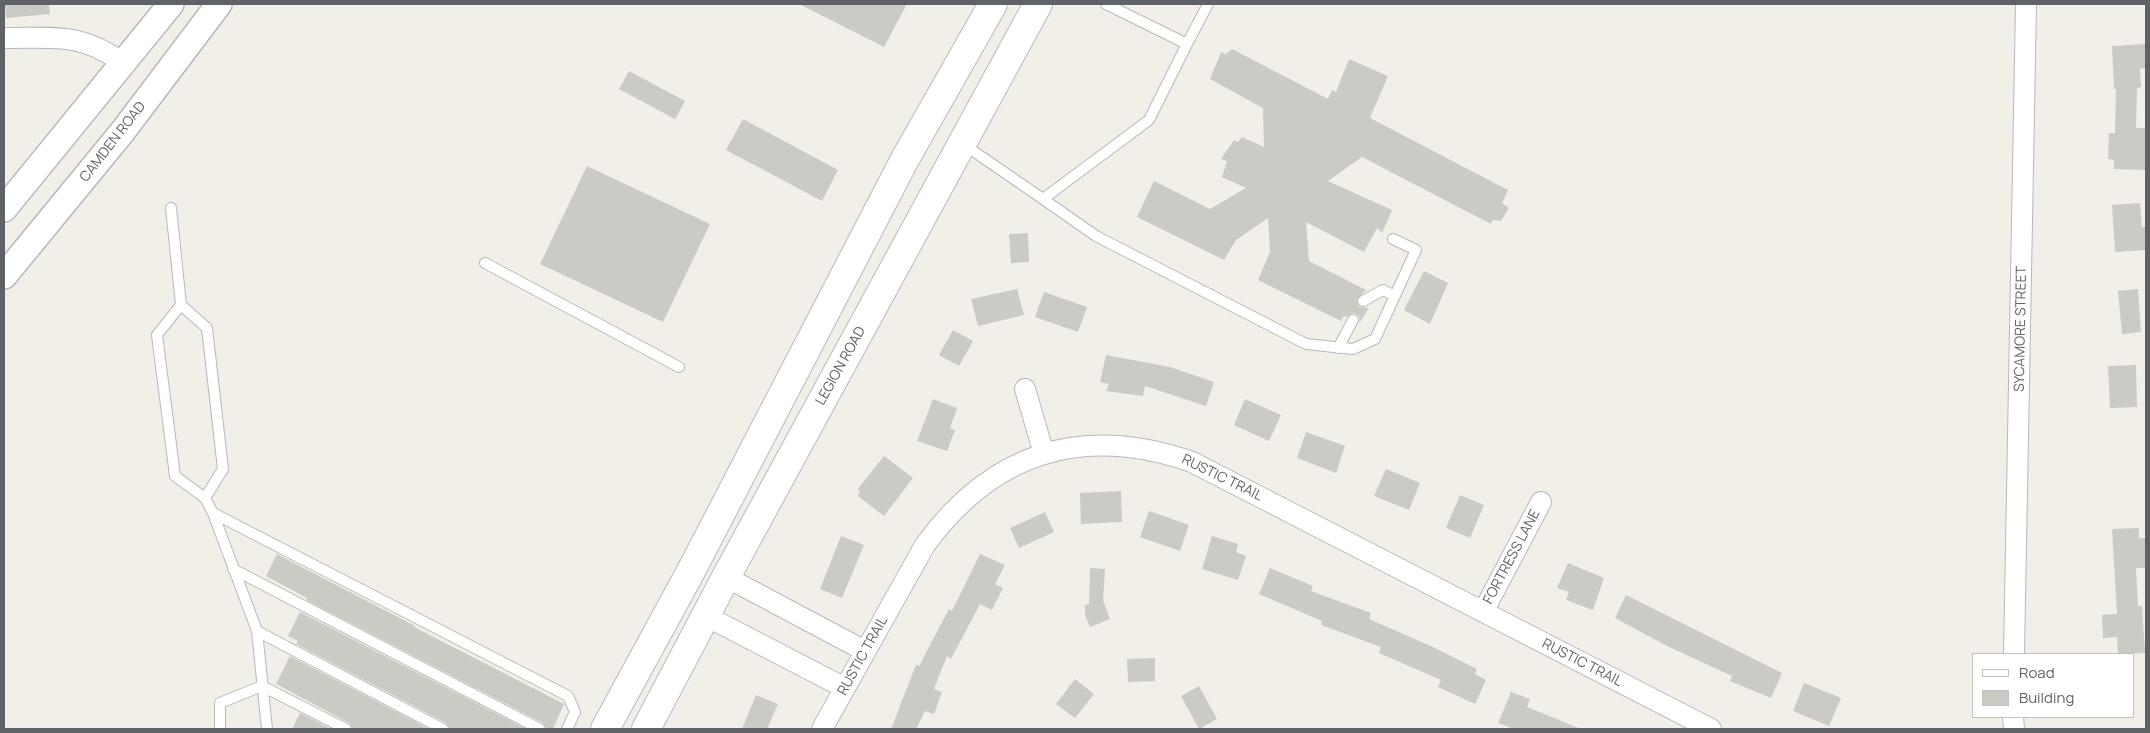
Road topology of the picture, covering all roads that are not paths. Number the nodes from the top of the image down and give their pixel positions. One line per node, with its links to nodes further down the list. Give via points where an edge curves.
1 (171, 4): 10 (street)
2 (219, 4): 17 (street, CAMDEN ROAD, via 123,131)
3 (994, 4): 25 (main road, via 905,159)
4 (1038, 4): 11 (main road, LEGION ROAD)
5 (1106, 4): 9 (lane)
6 (1208, 4): 9 (lane)
7 (2026, 4): 37 (street, SYCAMORE STREET)
8 (4, 38): 10 (street, via 77,40 108,52)
9 (1187, 44): 12 (lane, via 1149,120)
10 (123, 63): 14 (street)
11 (962, 144): 12 (lane); 31 (main road, LEGION ROAD)
12 (1043, 198): 22 (lane, via 1096,236 1306,344)
13 (171, 208): 20 (lane)
14 (4, 209)
15 (1393, 240): 18 (lane, via 1416,250)
16 (484, 263): 23 (lane)
17 (4, 276)
18 (1395, 296): 19 (lane, via 1383,290); 22 (lane, via 1375,339 1353,349)
19 (1363, 301)
20 (181, 305): 27 (lane, via 207,328 223,468); 27 (lane, via 157,335 166,410 175,476)
21 (1353, 320): 22 (lane)
22 (1338, 348)
23 (679, 367)
24 (1025, 389): 26 (street)
25 (772, 414): 33 (main road); 34 (main road, via 775,434 699,590 697,603)
26 (1044, 454): 32 (street, RUSTIC TRAIL, via 1105,444 1165,452 1192,462); 36 (street, RUSTIC TRAIL, via 1008,469 958,504 925,545)
27 (206, 498): 29 (lane)
28 (1541, 502): 32 (street, FORTRESS LANE)
29 (213, 513): 30 (lane); 45 (lane, via 568,696 575,712)
30 (233, 569): 35 (lane); 44 (lane)
31 (726, 578): 34 (main road, LEGION ROAD); 36 (street)
32 (1483, 612): 50 (street, RUSTIC TRAIL)
33 (668, 613): 46 (main road); 47 (main road, via 674,631)
34 (706, 616): 39 (street); 48 (main road, LEGION ROAD)
35 (257, 631): 38 (lane); 43 (lane)
36 (865, 651): 39 (street, RUSTIC TRAIL)
37 (2014, 653)
38 (262, 686): 40 (lane, via 220,703); 41 (lane); 42 (lane)
39 (845, 688): 49 (street, RUSTIC TRAIL)
40 (220, 729)
41 (267, 729)
42 (346, 729)
43 (443, 729)
44 (540, 729)
45 (567, 729)
46 (604, 729)
47 (627, 729)
48 (646, 729)
49 (822, 729)
50 (1711, 729)

